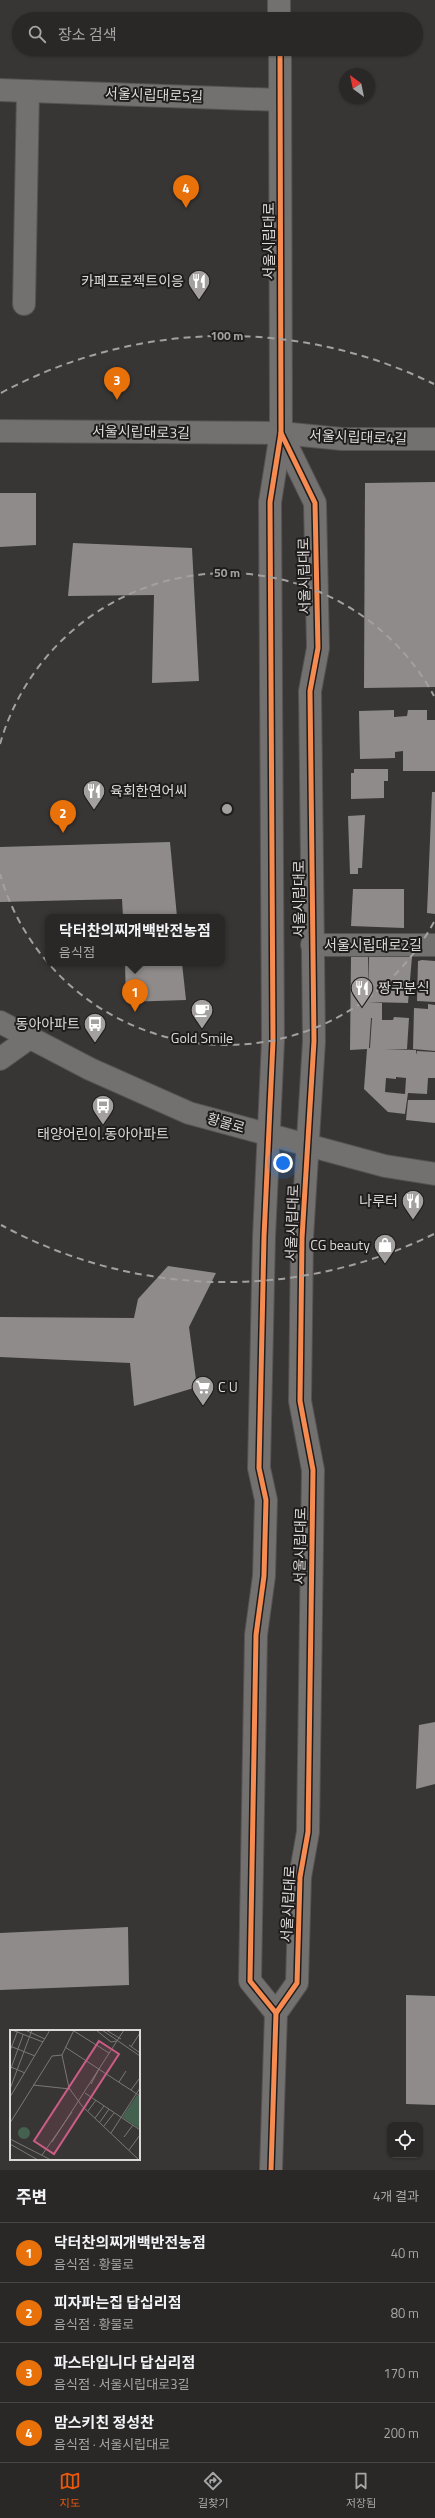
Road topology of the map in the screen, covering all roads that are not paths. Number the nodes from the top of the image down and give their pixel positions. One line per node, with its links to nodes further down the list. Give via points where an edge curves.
1 (279, 0): 2 (main road)
2 (280, 12)
3 (280, 56): 6 (main road, 서울시립대로)
4 (0, 90): 5 (main road, 서울시립대로5길)
5 (28, 91): 6 (main road, 서울시립대로5길); 7 (main road)
6 (280, 100): 9 (main road, 서울시립대로)
7 (24, 304)
8 (0, 431): 9 (main road, 서울시립대로3길)
9 (281, 433): 10 (main road, 서울시립대로4길, via 342,439); 11 (main road, 서울시립대로, via 315,503 318,648 310,691); 16 (main road, 서울시립대로, via 270,502 272,1041)
10 (435, 439)
11 (312, 944): 12 (main road, 서울시립대로2길); 17 (main road, 서울시립대로, via 314,1041)
12 (435, 945)
13 (0, 1022): 14 (main road, 황물로)
14 (28, 1039): 15 (main road); 16 (main road, 황물로, via 189,1113)
15 (0, 1059)
16 (268, 1135): 17 (main road, 황물로); 19 (main road, 서울시립대로, via 259,1468 266,1500 264,1576 256,1635 250,1981)
17 (307, 1146): 18 (main road, 황물로, via 385,1166); 19 (main road, 서울시립대로, via 302,1238 300,1401 313,1470 308,1832 300,1876 297,1983)
18 (435, 1174)
19 (276, 2013): 20 (main road)
20 (271, 2170)

